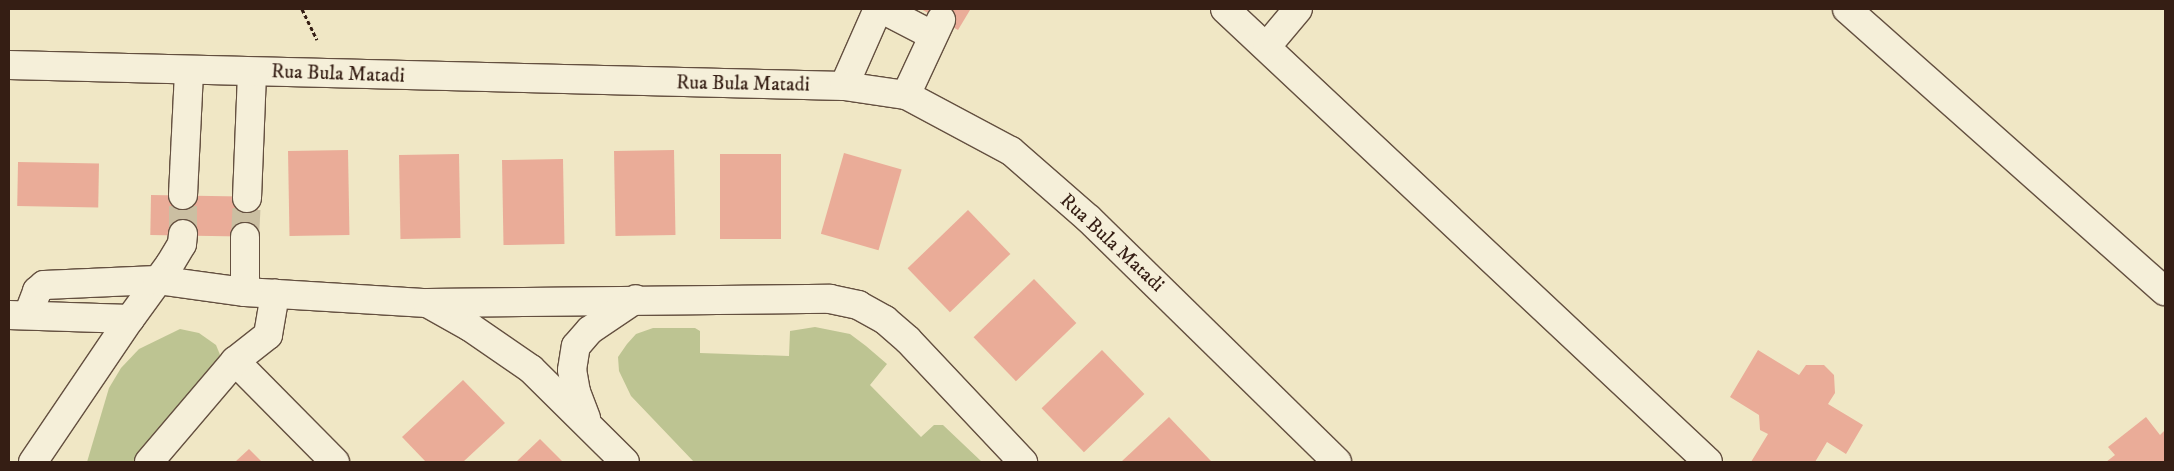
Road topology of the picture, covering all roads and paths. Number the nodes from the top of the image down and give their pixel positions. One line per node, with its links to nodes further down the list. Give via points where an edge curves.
1 (878, 9): 10 (street)
2 (882, 9): 11 (street, via 937,28)
3 (1225, 9): 6 (street)
4 (1298, 9): 6 (street)
5 (1847, 9): 17 (street)
6 (1267, 46): 32 (street)
7 (9, 65): 8 (street, Rua Bula Matadi)
8 (189, 72): 9 (street, Rua Bula Matadi); 12 (street)
9 (252, 72): 10 (street, Rua Bula Matadi); 13 (street)
10 (844, 86): 11 (street, Rua Bula Matadi)
11 (906, 95): 31 (street, Rua Bula Matadi, via 1011,151 1089,219)
12 (183, 195)
13 (247, 198)
14 (183, 234): 16 (street, via 182,244)
15 (245, 237): 18 (street)
16 (157, 280): 18 (street); 22 (street, via 44,285); 23 (street)
17 (2165, 291)
18 (244, 292): 19 (street)
19 (275, 294): 21 (street); 24 (street, via 268,335)
20 (636, 300): 21 (street); 25 (street, via 590,330 576,346 572,370 576,392); 30 (street, via 830,298 858,305 884,320 908,340)
21 (427, 303): 25 (street, via 531,369)
22 (19, 315): 23 (street)
23 (130, 319): 26 (street)
24 (235, 361): 27 (street); 28 (street)
25 (589, 424): 29 (street)
26 (33, 462)
27 (149, 462)
28 (335, 462)
29 (625, 462)
30 (1023, 462)
31 (1337, 462)
32 (1708, 462)

